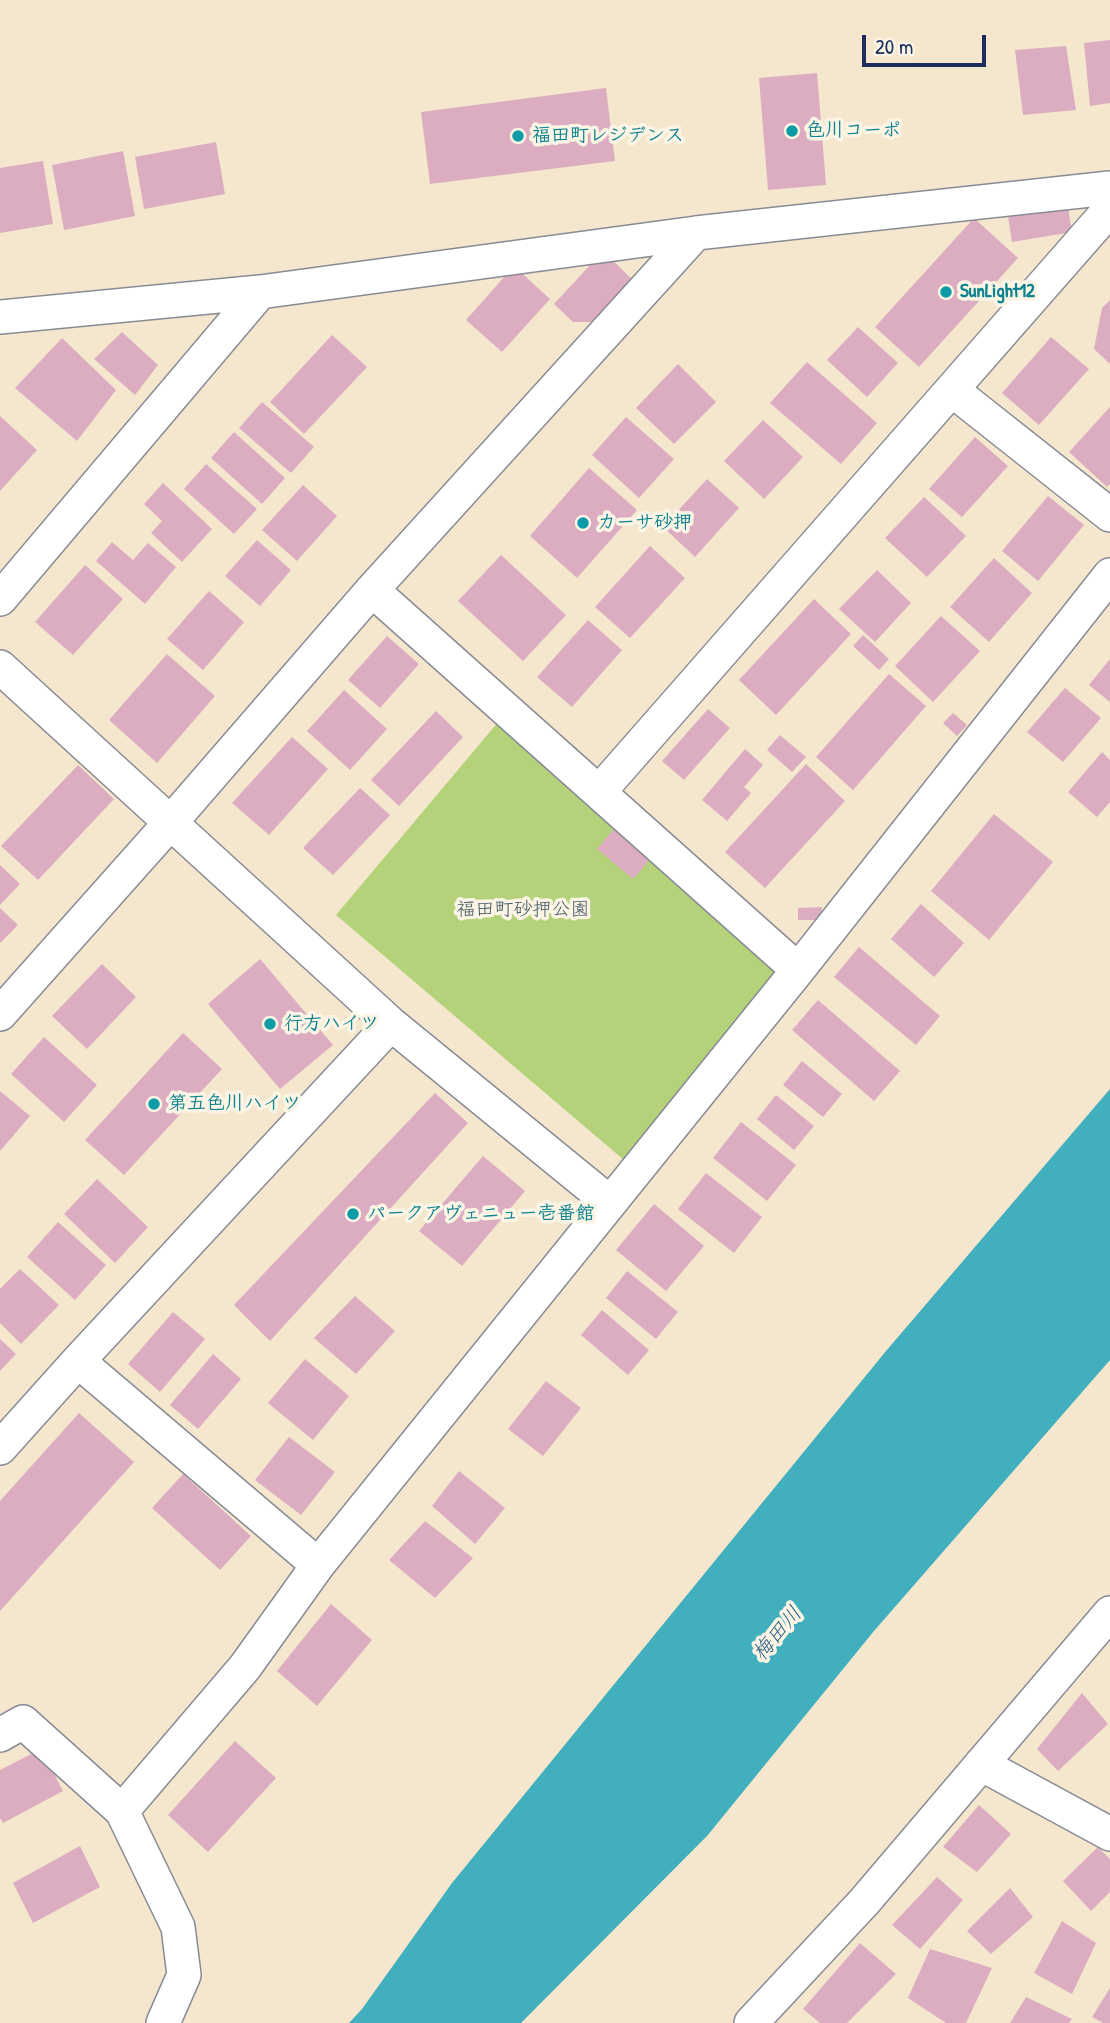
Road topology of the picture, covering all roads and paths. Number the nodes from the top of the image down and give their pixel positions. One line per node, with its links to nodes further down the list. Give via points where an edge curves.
1 (1110, 188): 3 (street)
2 (1110, 209): 6 (street)
3 (696, 233): 4 (street); 9 (street)
4 (260, 292): 5 (street); 10 (street)
5 (0, 317)
6 (952, 390): 7 (street); 12 (street)
7 (1110, 515)
8 (1110, 575): 14 (street)
9 (372, 590): 12 (street); 13 (street)
10 (0, 598)
11 (0, 667): 13 (street)
12 (599, 792): 14 (street)
13 (170, 822): 15 (street); 16 (street)
14 (798, 970): 17 (street)
15 (0, 1014)
16 (391, 1024): 17 (street); 18 (street)
17 (609, 1202): 20 (street)
18 (78, 1361): 19 (street); 20 (street)
19 (0, 1448)
20 (318, 1565): 24 (street, via 244,1667)
21 (1110, 1613): 23 (street)
22 (0, 1735): 24 (street, via 23,1722)
23 (981, 1765): 25 (street); 27 (street, via 864,1902)
24 (122, 1811): 26 (street, via 178,1927 184,1975)
25 (1110, 1834)
26 (163, 2023)
27 (751, 2023)

